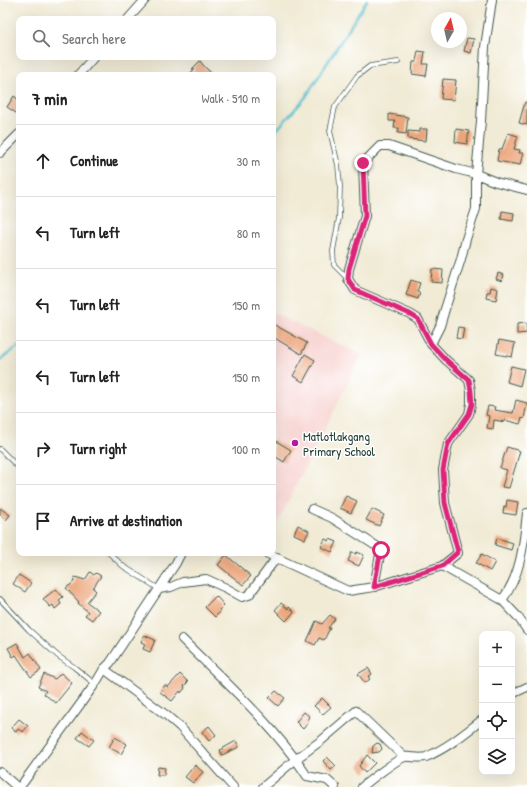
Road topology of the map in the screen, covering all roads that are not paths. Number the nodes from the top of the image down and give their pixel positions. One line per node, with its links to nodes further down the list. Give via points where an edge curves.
1 (146, 0): 3 (street)
2 (492, 0): 9 (street, via 485,47)
3 (131, 16)
4 (91, 60): 6 (street)
5 (398, 62): 11 (lane, via 370,66 356,76 335,107 330,131 340,186 339,218 333,251 334,265)
6 (81, 72)
7 (16, 137): 8 (street)
8 (0, 153)
9 (476, 174): 10 (street); 11 (street, via 389,146 380,146 363,163 365,216); 12 (street, via 476,209 440,326)
10 (527, 190)
11 (348, 279): 12 (street, via 355,290 418,319)
12 (431, 344): 20 (street, via 469,380 472,404 469,414 448,444 443,470 445,503 458,552)
13 (0, 449): 14 (lane)
14 (16, 465)
15 (312, 509): 21 (street, via 332,518 381,550)
16 (527, 513): 24 (street, via 525,536 516,573 509,592)
17 (112, 556): 22 (lane)
18 (180, 556): 22 (street)
19 (277, 557): 21 (street, via 348,591); 22 (street, via 249,595 242,597 206,579)
20 (442, 566): 21 (street); 24 (street)
21 (374, 587)
22 (159, 589): 27 (street)
23 (0, 599): 28 (lane, via 58,656)
24 (502, 600): 25 (street)
25 (527, 630)
26 (182, 639): 33 (street, via 266,723)
27 (104, 669): 28 (street); 36 (street, via 180,727)
28 (95, 684): 35 (street)
29 (527, 687): 30 (street)
30 (515, 693)
31 (479, 722): 32 (street, via 458,740 424,758)
32 (404, 757): 33 (street, via 356,711); 39 (street)
33 (296, 759): 37 (street); 38 (street, via 307,776 327,780)
34 (0, 772): 35 (street)
35 (18, 787)
36 (233, 787)
37 (263, 787)
38 (335, 787)
39 (362, 787)

